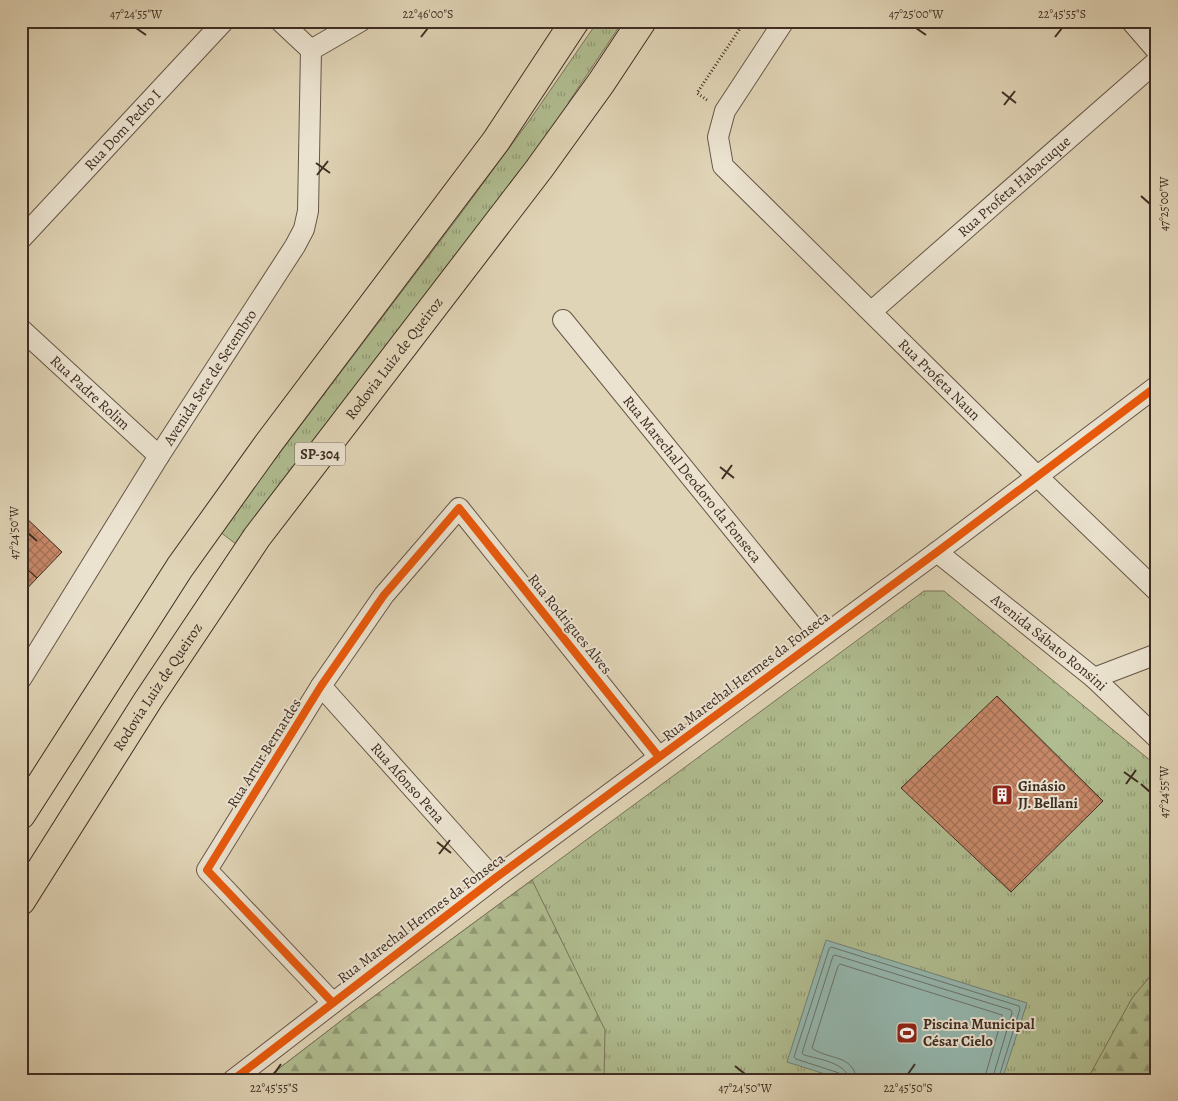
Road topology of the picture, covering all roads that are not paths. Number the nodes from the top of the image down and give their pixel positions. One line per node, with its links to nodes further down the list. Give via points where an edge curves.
1 (224, 21): 13 (street, Rua Dom Pedro I)
2 (280, 21): 9 (street)
3 (361, 21): 9 (street)
4 (564, 21): 12 (highway)
5 (575, 21): 12 (highway, SP-304)
6 (643, 21): 32 (highway, Rodovia Luiz de Queiroz / SP-304, via 539,169 257,537 148,700)
7 (784, 21): 14 (street, Rua Profeta Naun, via 725,111 718,137 723,166)
8 (1131, 21): 10 (street)
9 (311, 50): 18 (street, Avenida Sete de Setembro, via 308,211 304,229)
10 (1157, 51)
11 (1157, 61): 14 (street, Rua Profeta Habacuque)
12 (496, 140): 30 (highway, SP-304, via 180,567)
13 (21, 239)
14 (872, 311): 19 (street, Rua Profeta Naun)
15 (563, 320): 23 (street, Rua Marechal Deodoro da Fonseca)
16 (21, 329): 18 (street, Rua Padre Rolim)
17 (1157, 386): 19 (street, Rua Marechal Hermes da Fonseca)
18 (159, 456): 26 (street, Avenida Sete de Setembro)
19 (1037, 476): 21 (street, Rua Marechal Hermes da Fonseca); 22 (street, Rua Profeta Naun)
20 (459, 508): 27 (street, Rua Artur Bernardes, via 384,595); 29 (street, Rua Rodrigues Alves)
21 (937, 552): 23 (street, Rua Marechal Hermes da Fonseca); 25 (street, Avenida Sábato Ronsini)
22 (1157, 591)
23 (821, 637): 29 (street, Rua Marechal Hermes da Fonseca)
24 (1157, 654): 25 (street)
25 (1094, 678): 28 (street, Avenida Sábato Ronsini)
26 (21, 679)
27 (321, 686): 31 (street, Rua Afonso Pena); 33 (street, Rua Artur Bernardes, via 208,870)
28 (1157, 738)
29 (659, 757): 31 (street, Rua Marechal Hermes da Fonseca)
30 (21, 815)
31 (494, 879): 33 (street, Rua Marechal Hermes da Fonseca)
32 (21, 902)
33 (333, 1003): 34 (street, Rua Marechal Hermes da Fonseca)
34 (233, 1080)

